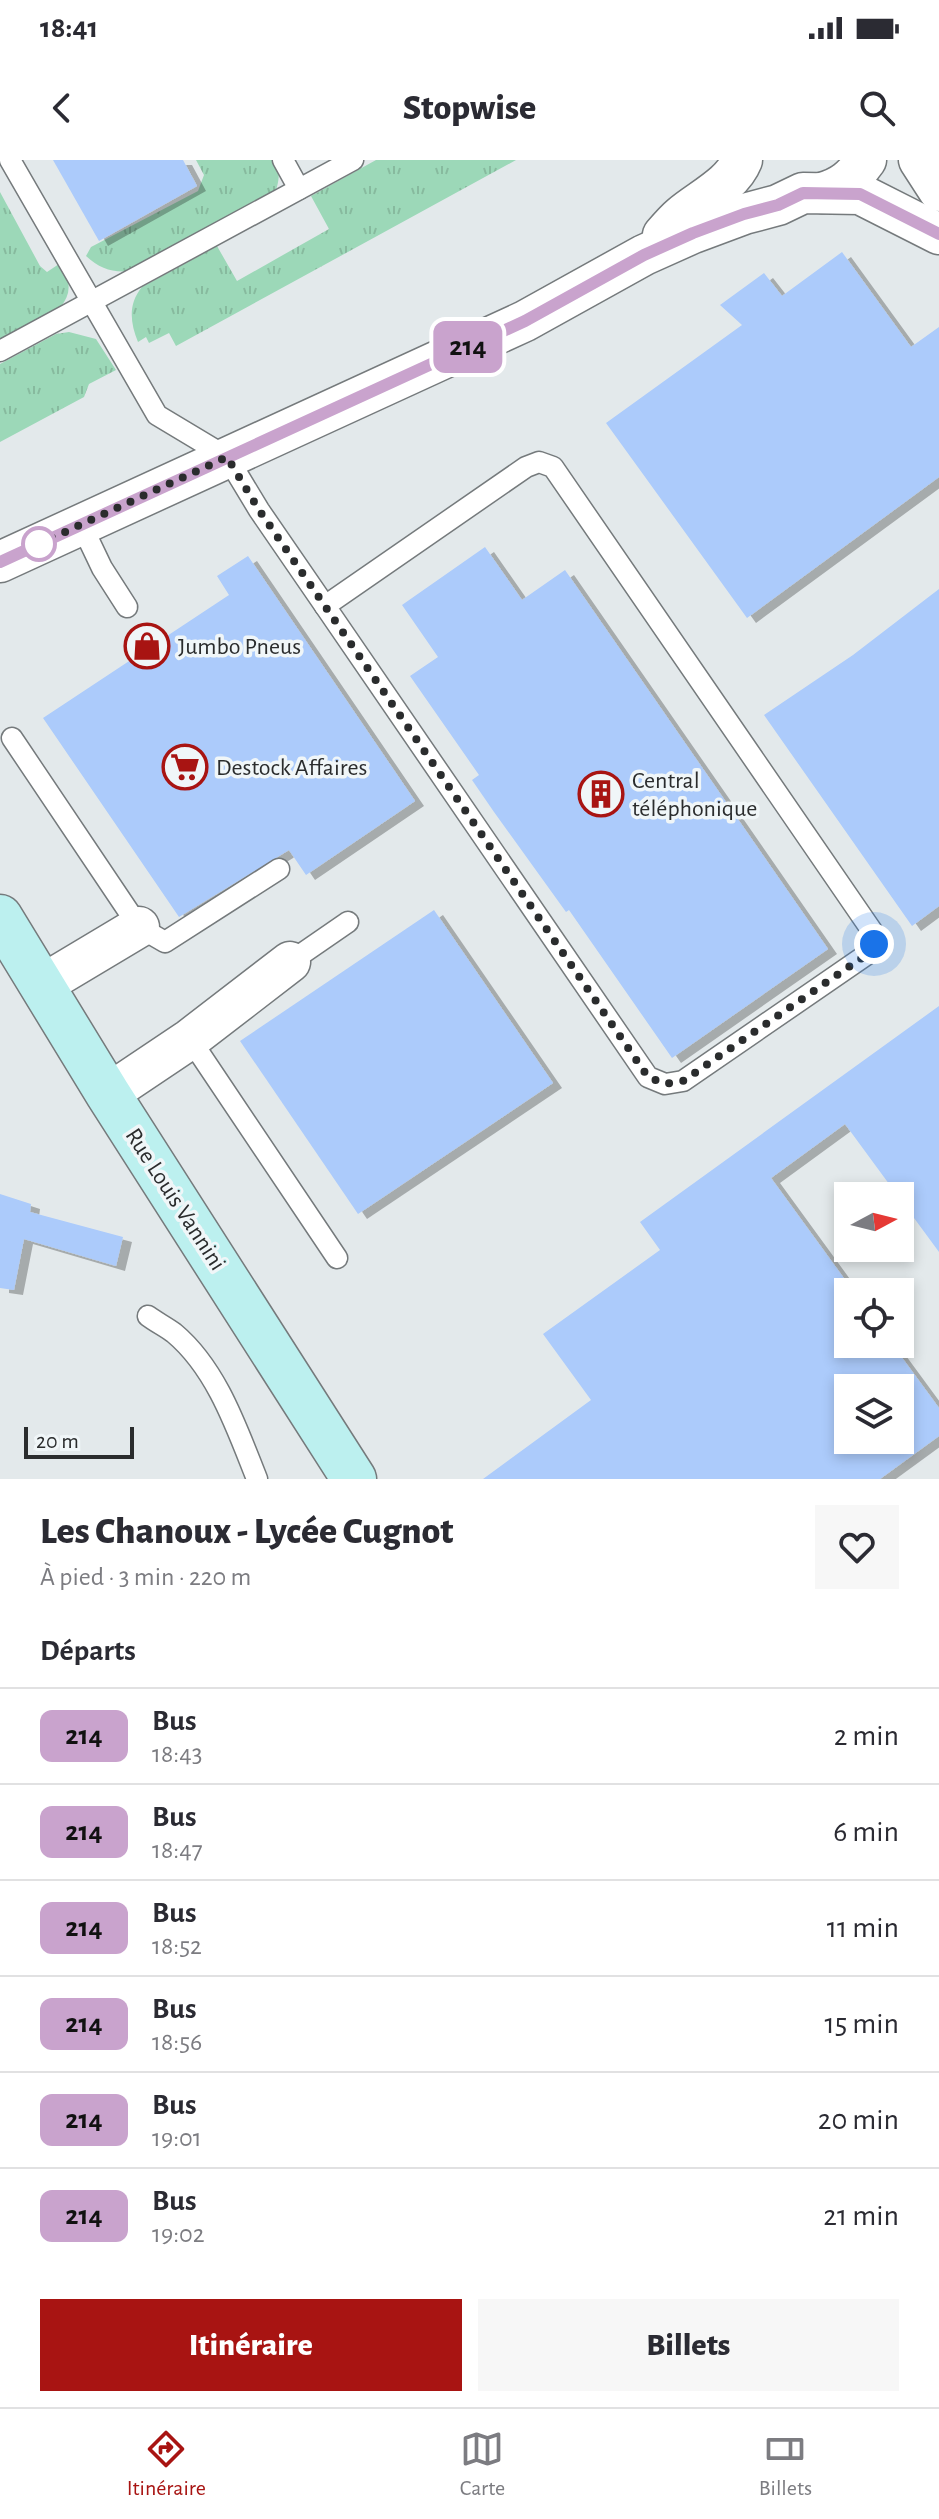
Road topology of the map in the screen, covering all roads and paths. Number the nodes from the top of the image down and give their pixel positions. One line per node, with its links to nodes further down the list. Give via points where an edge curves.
1 (10, 160): 13 (lane)
2 (283, 160): 8 (lane)
3 (353, 160): 8 (lane)
4 (742, 160): 12 (street)
5 (763, 160): 10 (street, via 786,188)
6 (866, 160): 10 (street, via 840,188)
7 (919, 160): 9 (street)
8 (299, 189): 13 (lane)
9 (939, 191)
10 (812, 193): 11 (street, via 860,194); 12 (street)
11 (939, 234)
12 (644, 255): 15 (street, via 525,321)
13 (93, 300): 14 (lane); 15 (lane, via 157,415)
14 (0, 351)
15 (227, 457): 16 (street); 18 (lane)
16 (81, 524): 17 (street); 19 (lane)
17 (0, 562)
18 (325, 606): 18 (lane, via 648,1077 665,1084 683,1081 869,953 872,931 553,467 539,462 526,467)
19 (127, 607)
20 (12, 738): 24 (lane)
21 (279, 869): 24 (lane, via 165,942)
22 (0, 917): 26 (main road, Rue Louis Vannini)
23 (348, 922): 25 (lane)
24 (139, 927): 26 (street)
25 (290, 962): 27 (street)
26 (42, 985): 28 (main road, Rue Louis Vannini)
27 (190, 1039): 28 (street); 29 (lane)
28 (108, 1094): 32 (main road, Rue Louis Vannini)
29 (337, 1258)
30 (148, 1316): 31 (lane, via 174,1333 217,1388)
31 (257, 1479)
32 (354, 1479)

